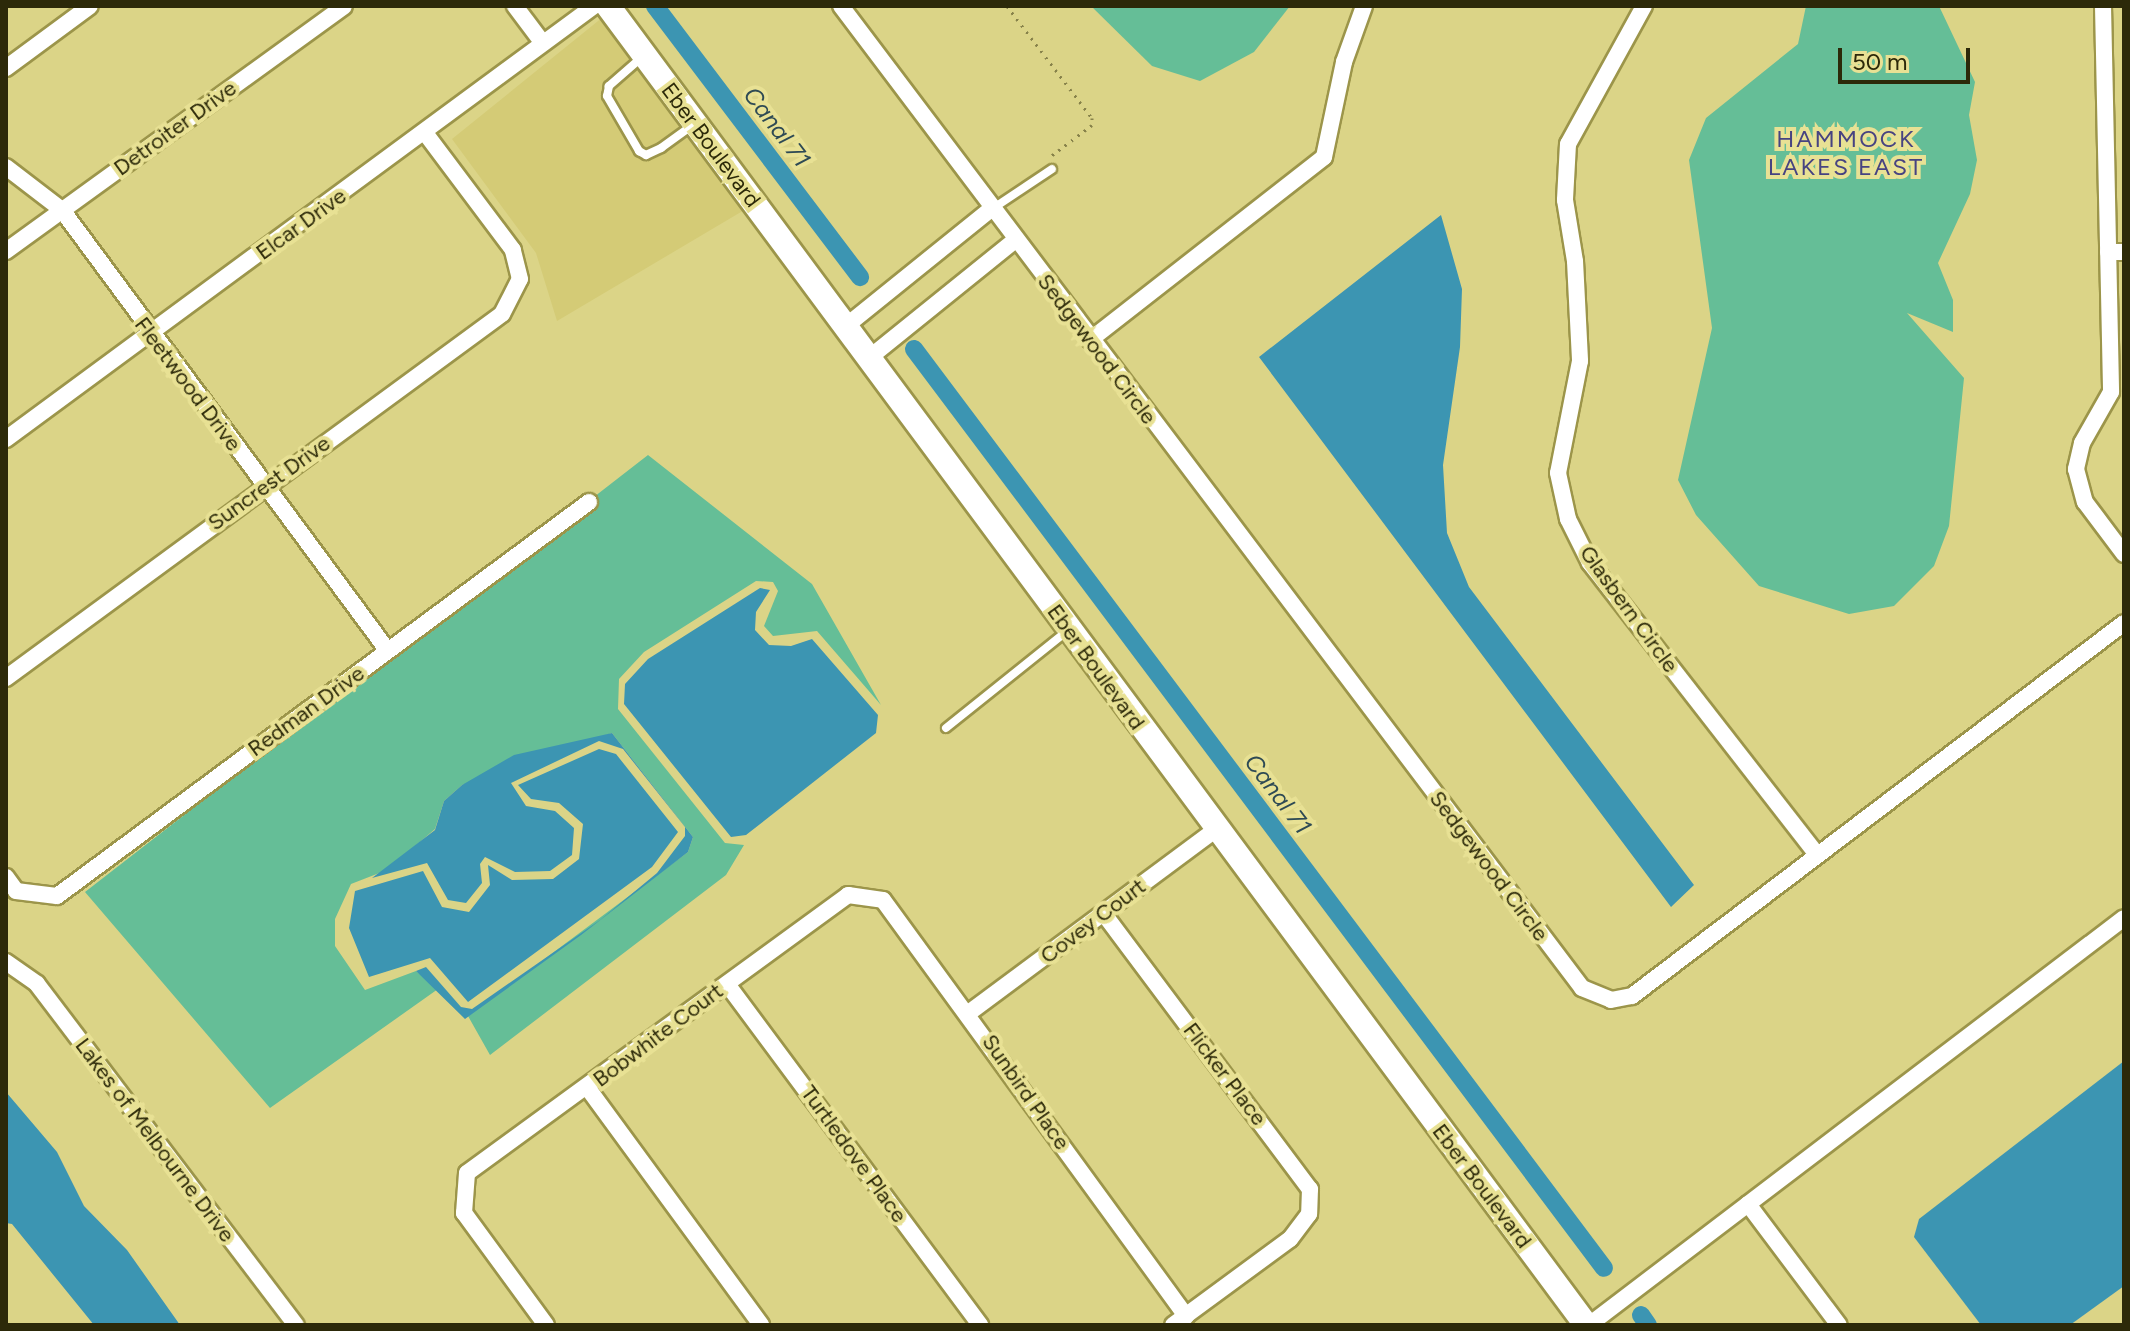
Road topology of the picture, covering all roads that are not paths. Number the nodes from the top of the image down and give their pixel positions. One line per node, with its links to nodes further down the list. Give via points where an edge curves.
1 (90, 6): 12 (street)
2 (344, 6): 18 (street, Detroiter Drive)
3 (515, 6): 10 (street)
4 (594, 6): 10 (street, Elcar Drive)
5 (608, 6): 11 (street, Eber Boulevard)
6 (841, 6): 17 (street, Sedgewood Circle)
7 (1364, 6): 24 (street, via 1344,62 1324,157)
8 (1644, 6): 36 (street, Glasbern Circle, via 1568,144 1565,200 1575,261 1580,361 1558,473 1568,519 1590,563)
9 (2103, 6): 21 (street)
10 (542, 42): 14 (street, Elcar Drive)
11 (644, 55): 13 (street, Eber Boulevard); 13 (lane, via 609,86 607,96 639,151 646,155 661,148)
12 (6, 68)
13 (695, 123): 22 (street, Eber Boulevard)
14 (426, 134): 23 (street, Elcar Drive); 27 (street, Suncrest Drive, via 513,250 520,279 502,314)
15 (6, 167): 18 (street, Fleetwood Drive)
16 (1052, 169): 17 (lane)
17 (991, 209): 19 (street, Sedgewood Circle); 22 (street)
18 (62, 210): 20 (street, Detroiter Drive); 23 (street, Fleetwood Drive)
19 (1015, 240): 24 (street, Sedgewood Circle); 25 (street)
20 (6, 251)
21 (2116, 252): 29 (street, via 2111,392 2101,418 2082,443 2076,469 2085,502)
22 (846, 326): 25 (street, Eber Boulevard)
23 (149, 333): 26 (street, Elcar Drive); 27 (street, Fleetwood Drive)
24 (1090, 340): 36 (street, Sedgewood Circle, via 1582,988 1611,1000 1632,996)
25 (869, 358): 31 (street, Eber Boulevard)
26 (6, 439)
27 (266, 486): 32 (street, Fleetwood Drive); 33 (street, Suncrest Drive)
28 (589, 502): 32 (street, Redman Drive)
29 (2124, 554)
30 (2124, 623): 36 (street, Sedgewood Circle)
31 (1068, 629): 34 (lane); 35 (street, Eber Boulevard)
32 (388, 651): 37 (street, Redman Drive, via 57,896)
33 (6, 678)
34 (946, 728)
35 (1215, 830): 39 (street, Covey Court); 51 (street, Eber Boulevard)
36 (1817, 855)
37 (11, 884)
38 (848, 895): 42 (street, Bobwhite Court); 43 (street, Sunbird Place, via 883,900)
39 (1104, 914): 43 (street, Covey Court); 46 (street, Flicker Place, via 1310,1189 1309,1214 1290,1239)
40 (2124, 918): 45 (street)
41 (6, 962): 47 (street, Lakes of Melbourne Drive, via 37,984)
42 (727, 984): 44 (street, Bobwhite Court); 50 (street, Turtledove Place)
43 (970, 1012): 46 (street, Sunbird Place)
44 (587, 1087): 48 (street, Bobwhite Court, via 467,1173 464,1213); 49 (street)
45 (1748, 1204): 51 (street); 52 (street)
46 (1179, 1320)
47 (296, 1325)
48 (546, 1325)
49 (761, 1325)
50 (980, 1325)
51 (1588, 1325)
52 (1839, 1325)

